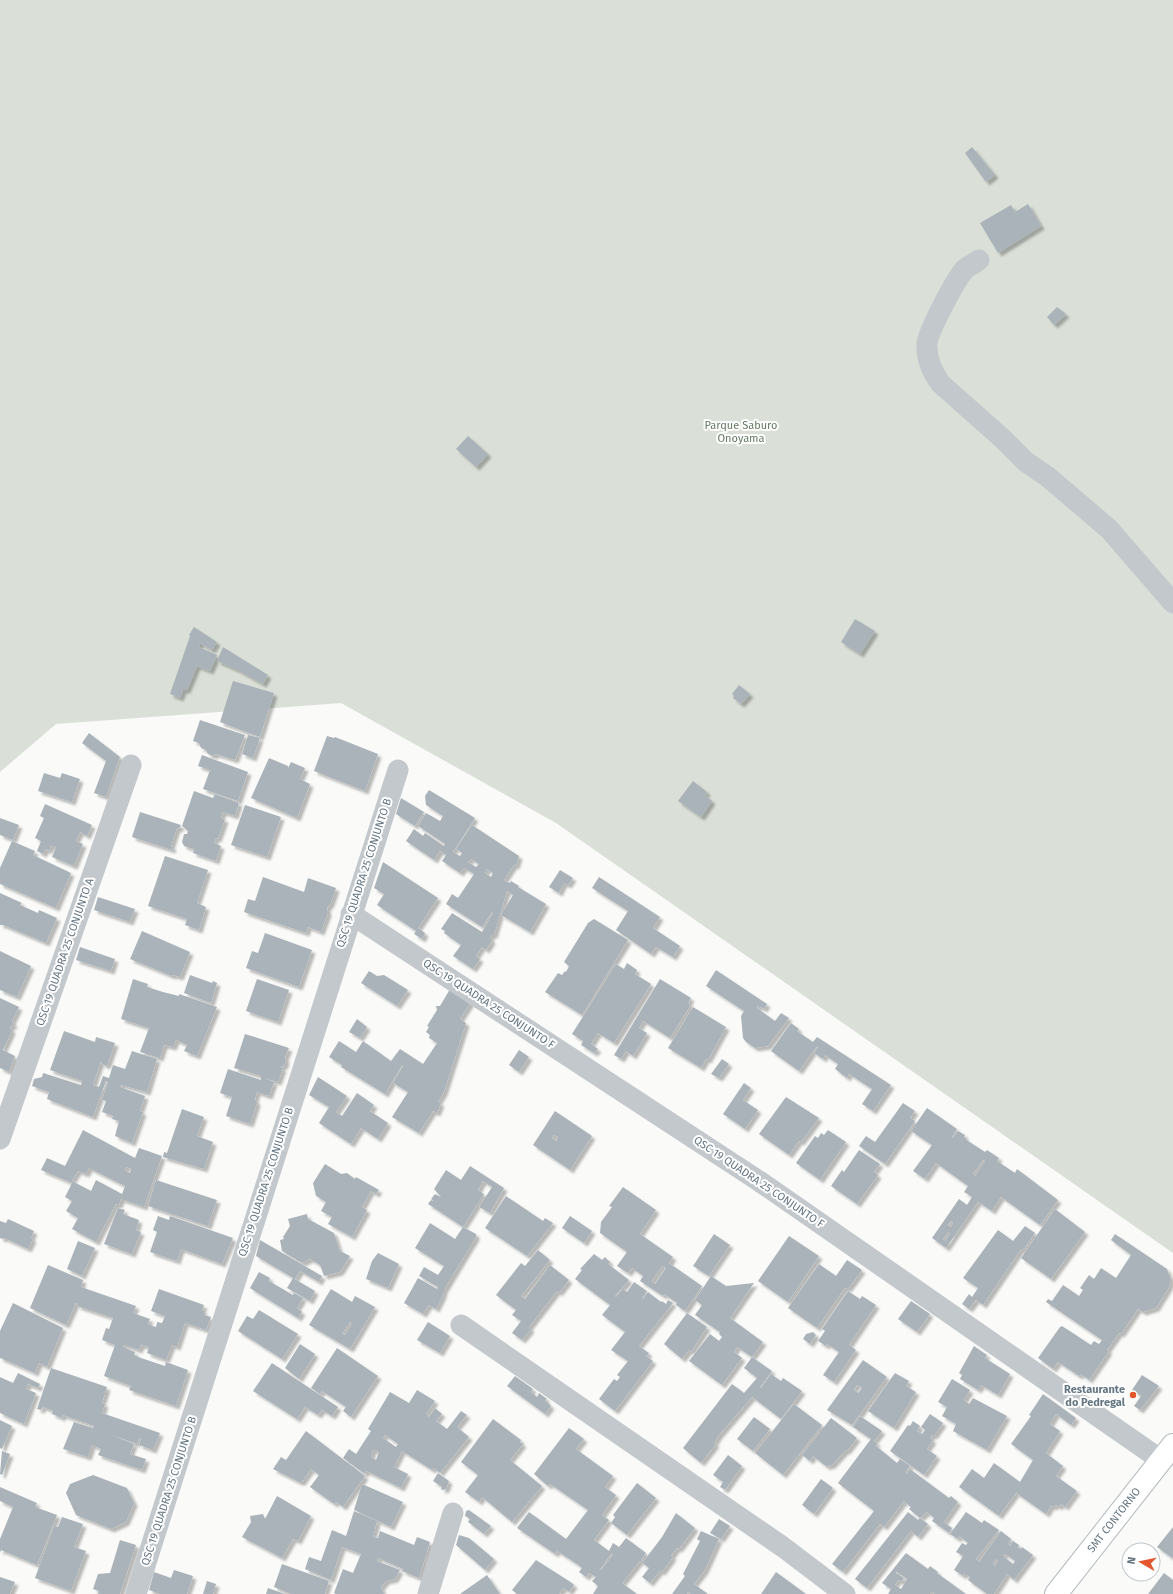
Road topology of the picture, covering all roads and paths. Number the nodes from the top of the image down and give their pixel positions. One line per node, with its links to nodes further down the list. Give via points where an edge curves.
1 (979, 260): 2 (street, via 965,269 931,329 927,343 928,358 934,375 1026,462 1048,477 1109,529)
2 (1173, 603)
3 (130, 765): 6 (street, QSC 19 QUADRA 25 CONJUNTO A)
4 (398, 770): 5 (street, QSC 19 QUADRA 25 CONJUNTO B)
5 (351, 914): 8 (street, QSC 19 QUADRA 25 CONJUNTO F, via 759,1181); 10 (street, QSC 19 QUADRA 25 CONJUNTO B)
6 (0, 1139)
7 (461, 1325): 12 (street, via 783,1547)
8 (1167, 1453): 13 (street, SMT CONTORNO)
9 (453, 1513): 11 (street)
10 (136, 1594)
11 (428, 1594)
12 (845, 1594)
13 (1056, 1594)

